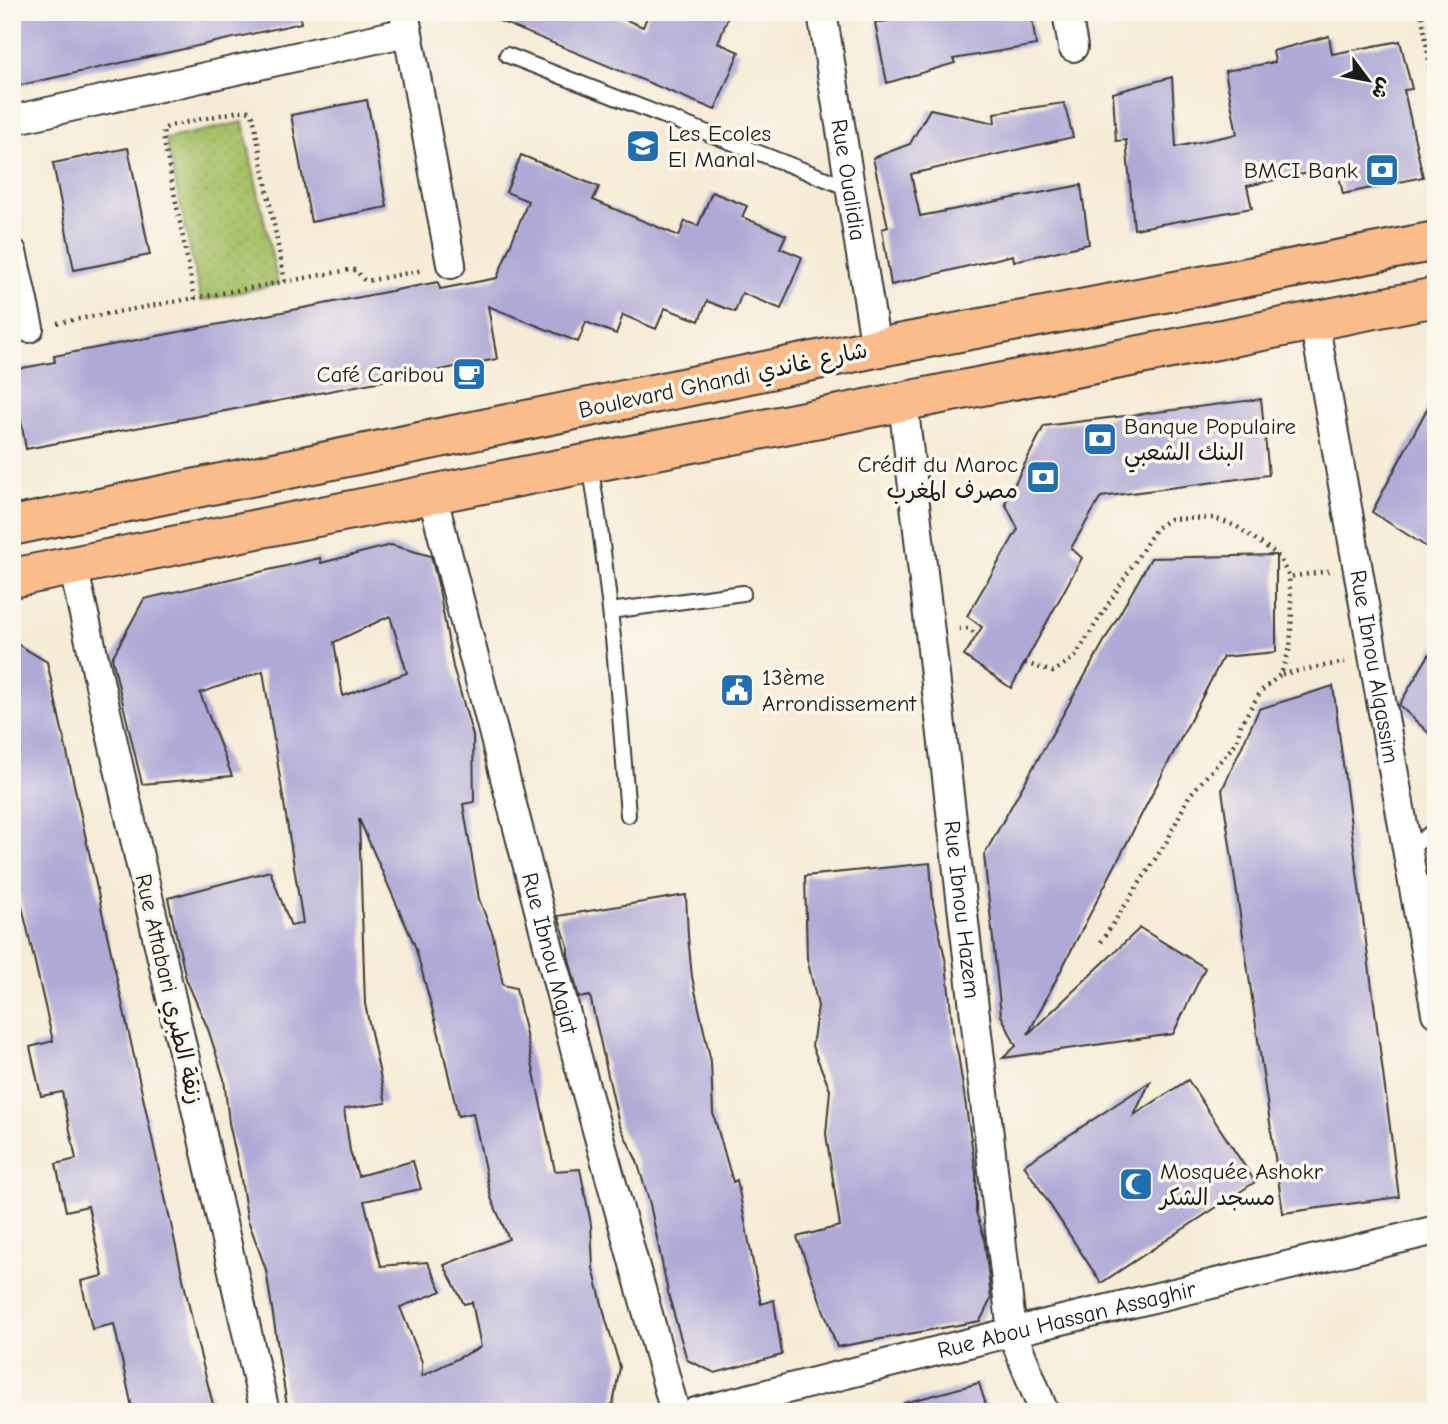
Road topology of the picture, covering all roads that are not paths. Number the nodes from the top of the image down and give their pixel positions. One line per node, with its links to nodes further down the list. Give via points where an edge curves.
1 (822, 12): 7 (street, Rue Oualidia)
2 (1067, 12): 4 (street)
3 (406, 22): 6 (street); 10 (street)
4 (1073, 47)
5 (507, 55): 7 (lane)
6 (12, 120)
7 (849, 188): 14 (street, Rue Oualidia)
8 (1436, 241): 14 (main road, Boulevard Ghandi شارع غاندي)
9 (12, 252): 13 (street)
10 (451, 264)
11 (1436, 297): 12 (main road)
12 (1314, 320): 15 (main road); 25 (street, Rue Ibnou Alqassim)
13 (29, 328)
14 (876, 348): 18 (main road, Boulevard Ghandi شارع غاندي)
15 (903, 402): 16 (main road); 28 (street, Rue Ibnou Hazem)
16 (590, 463): 17 (main road); 22 (lane)
17 (432, 494): 19 (main road); 30 (street, Rue Ibnou Majat, via 578,1061)
18 (12, 526)
19 (73, 566): 20 (main road); 29 (street, Rue Attabari زنقة الطبري)
20 (12, 578)
21 (743, 593): 22 (lane)
22 (610, 611): 23 (lane)
23 (628, 815)
24 (1436, 829): 25 (lane)
25 (1407, 850): 26 (street, Rue Ibnou Alqassim)
26 (1436, 1013)
27 (1436, 1230): 28 (street, Rue Abou Hassan Assaghir)
28 (1012, 1332): 31 (street, Rue Abou Hassan Assaghir); 32 (street, Rue Ibnou Hazem)
29 (265, 1412)
30 (675, 1412)
31 (696, 1412)
32 (1044, 1412)

